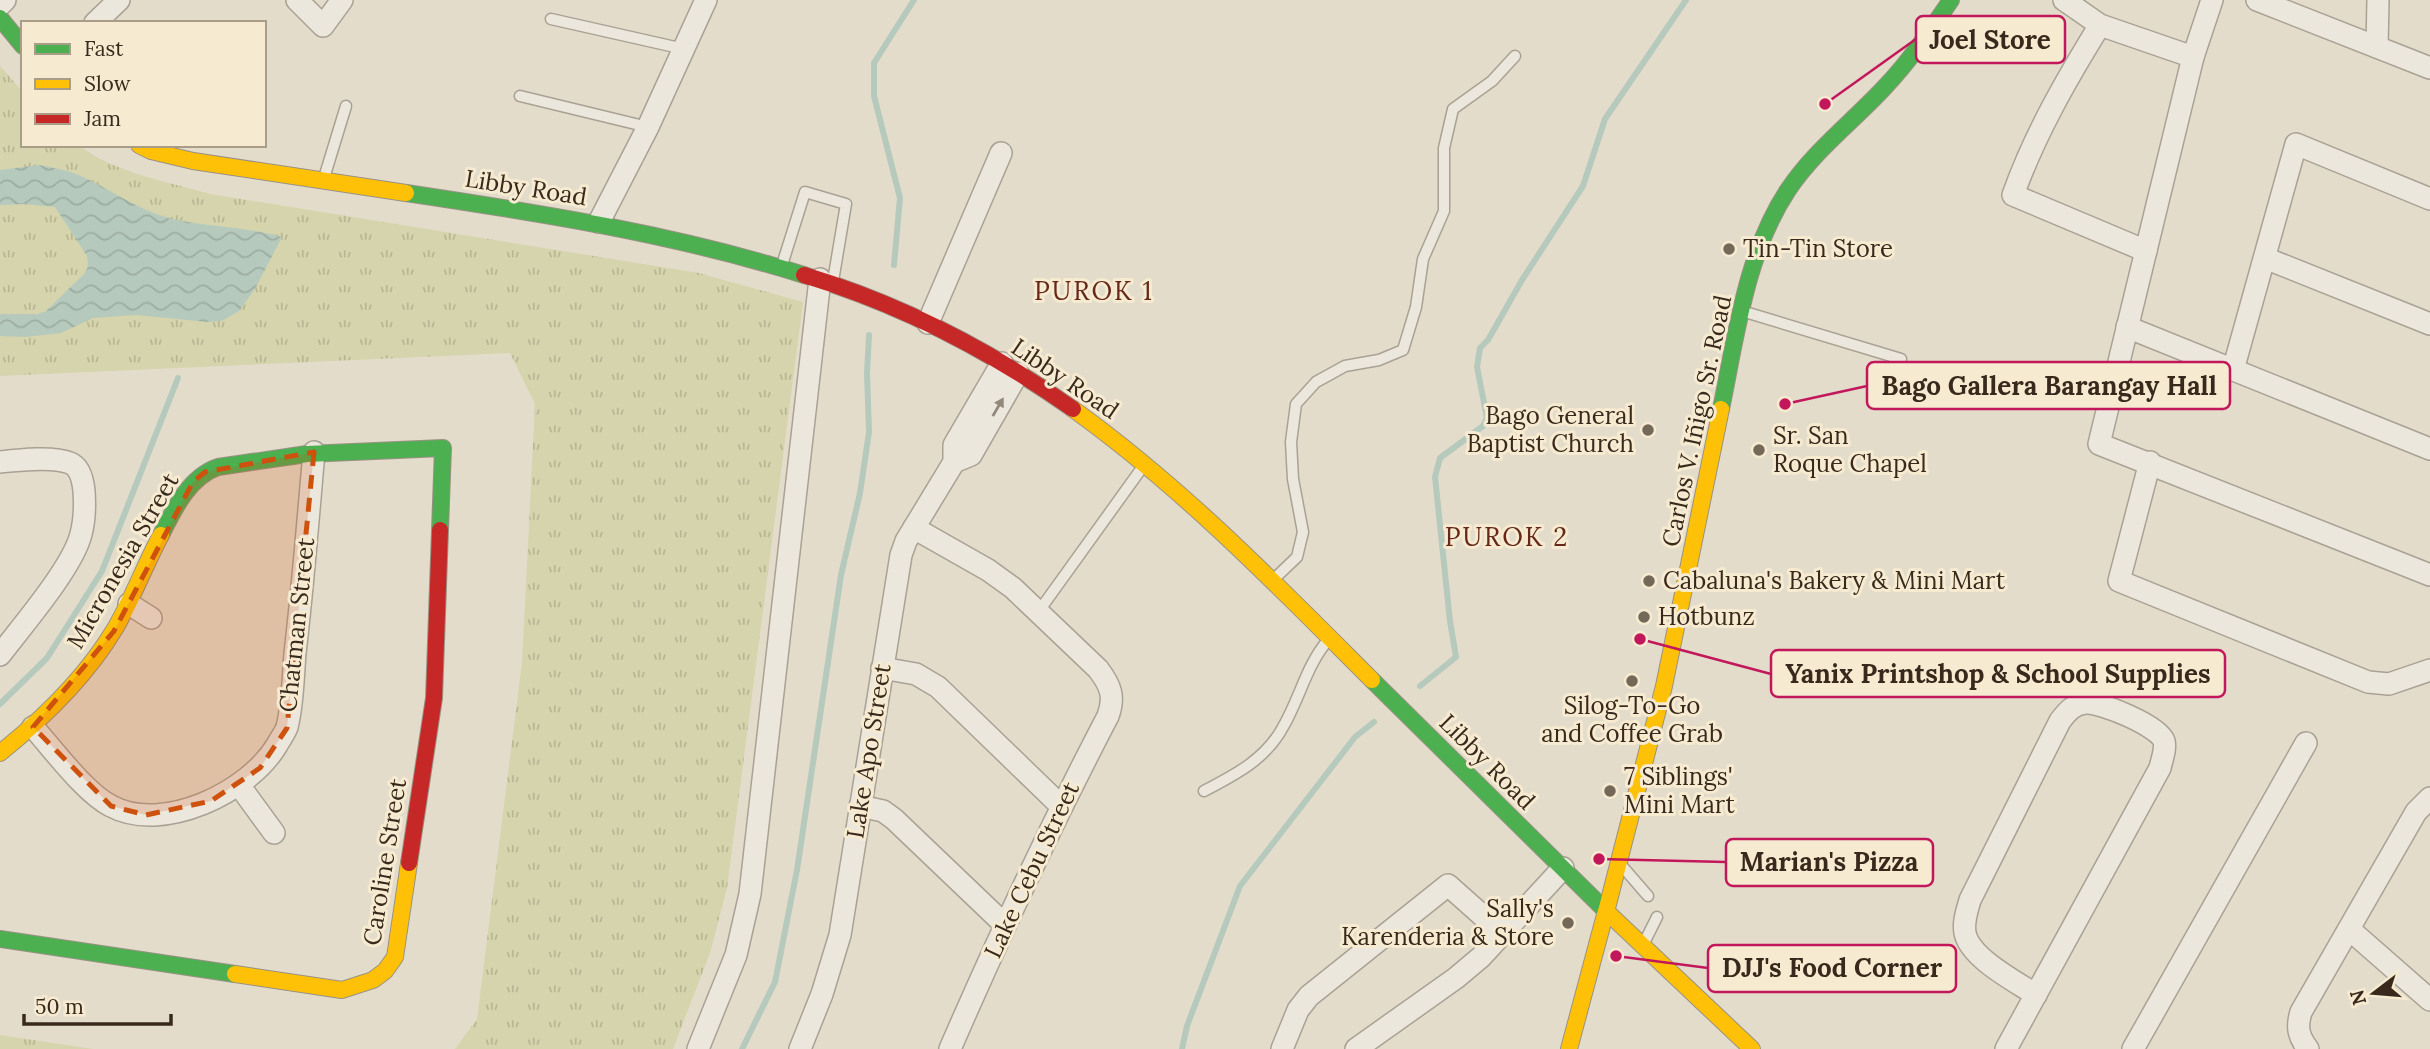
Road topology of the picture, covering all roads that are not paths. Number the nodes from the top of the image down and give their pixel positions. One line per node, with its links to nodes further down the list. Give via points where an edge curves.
1 (5, 0): 11 (street)
2 (119, 0): 14 (street)
3 (297, 0): 4 (street, via 323,26)
4 (342, 0)
5 (706, 0): 18 (street)
6 (1951, 0): 34 (main road, Carlos V. Iñigo Sr. Road, via 1903,66 1809,159 1788,187 1764,238)
7 (2064, 0): 15 (street)
8 (2212, 0): 20 (street)
9 (2257, 0): 17 (street)
10 (2378, 0): 17 (street)
11 (0, 5)
12 (0, 18): 16 (main road)
13 (551, 19): 18 (lane)
14 (97, 21)
15 (2100, 25): 20 (street); 30 (street, via 2044,119 2013,195)
16 (21, 44)
17 (2376, 47): 21 (street)
18 (684, 49): 24 (street)
19 (1515, 56): 49 (lane, via 1492,81 1453,109 1444,148 1444,211 1423,259 1403,350 1345,366 1316,382 1296,404 1293,479 1303,532 1297,557)
20 (2193, 57): 30 (street)
21 (2430, 68)
22 (520, 96): 24 (lane)
23 (346, 106): 27 (lane)
24 (648, 127): 29 (street)
25 (143, 147): 27 (main road, Libby Road, via 193,161)
26 (1001, 153): 35 (street)
27 (323, 181): 29 (main road, Libby Road)
28 (2430, 199): 31 (street, via 2297,144)
29 (599, 222): 32 (main road, Libby Road, via 724,249)
30 (2146, 251): 37 (street)
31 (2265, 258): 36 (street); 40 (street)
32 (782, 267): 33 (main road, Libby Road); 33 (lane, via 805,192 846,204)
33 (826, 281): 35 (main road, Libby Road); 79 (street, via 750,894 736,955)
34 (1743, 311): 38 (lane); 66 (main road, Carlos V. Iñigo Sr. Road, via 1671,663)
35 (928, 323): 39 (main road, Libby Road)
36 (2430, 324)
37 (2127, 327): 40 (street); 45 (street, via 2099,444)
38 (1901, 359)
39 (1010, 368): 46 (main road, Libby Road); 47 (street, Lake Apo Street, via 971,455 954,462)
40 (2233, 370): 42 (street)
41 (443, 448): 43 (main road, Micronesia Street); 74 (main road, Caroline Street, via 434,698 395,957 387,970 361,987 342,990)
42 (2430, 449)
43 (313, 452): 50 (main road, Micronesia Street, via 205,472 177,503); 60 (street, Chatman Street, via 287,728 261,768)
44 (0, 462): 54 (street, via 71,463 84,486 85,510 72,556)
45 (2150, 462): 48 (street); 56 (street, via 2119,581 2368,682 2389,684)
46 (1145, 464): 49 (main road, Libby Road); 51 (lane)
47 (914, 528): 51 (street, via 988,570); 55 (street, Lake Apo Street, via 901,555)
48 (2430, 575)
49 (1272, 581): 53 (main road, Libby Road)
50 (129, 604): 52 (street); 57 (main road, Micronesia Street, via 88,666)
51 (1039, 611): 64 (street, Lake Cebu Street, via 1098,669 1112,692 1108,716)
52 (151, 618)
53 (1329, 638): 61 (lane, via 1308,667 1273,744 1232,777); 67 (main road, Libby Road)
54 (0, 655)
55 (882, 668): 63 (street, Lake Apo Street); 64 (street, via 916,674 938,687)
56 (2430, 670)
57 (33, 727): 59 (main road, Micronesia Street); 60 (street, Chatman Street, via 93,793 126,811 146,815 178,811 211,801)
58 (2306, 743): 87 (street)
59 (0, 753)
60 (239, 785): 65 (street)
61 (1204, 791)
62 (2430, 798): 72 (street, via 2416,813)
63 (860, 806): 71 (street, via 883,811 894,819); 80 (street, Lake Apo Street, via 833,964)
64 (1061, 806): 71 (street, Lake Cebu Street)
65 (274, 833)
66 (1619, 863): 68 (lane); 69 (main road, Carlos V. Iñigo Sr. Road)
67 (1563, 868): 69 (main road, Libby Road); 73 (street)
68 (1648, 896)
69 (1606, 911): 75 (main road, Libby Road); 84 (main road, Carlos V. Iñigo Sr. Road)
70 (1657, 917): 75 (lane)
71 (1004, 925): 81 (street, Lake Cebu Street)
72 (2349, 929): 77 (street); 78 (street, via 2297,1022)
73 (1503, 934): 82 (street, via 1448,884 1309,996); 83 (street, via 1456,978)
74 (0, 939)
75 (1643, 945): 85 (main road, Libby Road)
76 (2036, 995): 76 (street, via 2164,753 2165,743 2155,729 2088,702 2067,711 2060,721 1964,919 1971,948); 86 (street)
77 (2430, 1000)
78 (2303, 1040)
79 (698, 1049)
80 (800, 1049)
81 (950, 1049)
82 (1282, 1049)
83 (1356, 1049)
84 (1569, 1049)
85 (1752, 1049)
86 (2006, 1049)
87 (2133, 1049)

